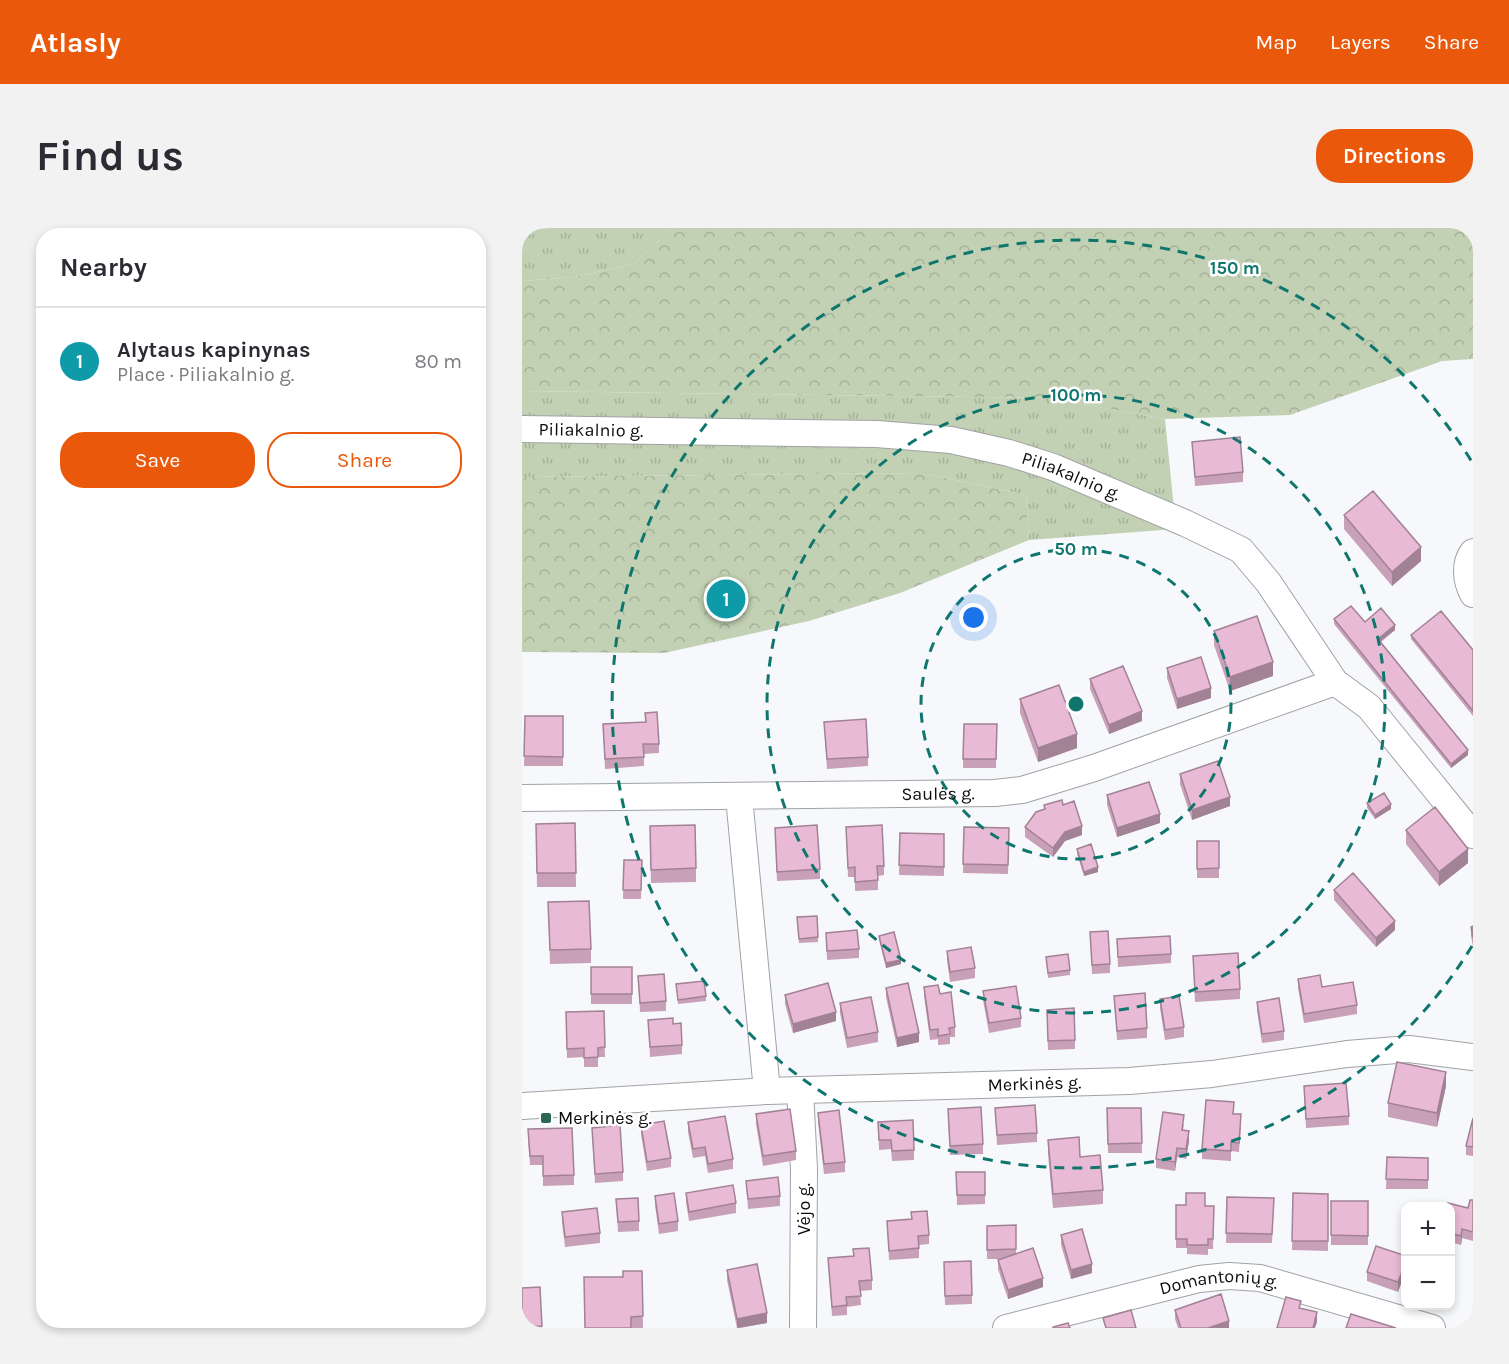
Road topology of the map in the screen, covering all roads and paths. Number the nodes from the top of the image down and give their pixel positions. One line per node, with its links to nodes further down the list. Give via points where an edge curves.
1 (522, 429): 4 (street, Piliakalnio g., via 877,434 951,440 1031,460 1241,550 1268,582)
2 (1473, 552): 3 (street, via 1467,560 1468,585)
3 (1473, 594)
4 (1335, 682): 5 (street, Saulės g., via 1022,790); 7 (street, Piliakalnio g., via 1369,707)
5 (739, 797): 6 (street, Saulės g.); 10 (street)
6 (522, 798)
7 (1473, 835)
8 (1473, 1057): 9 (street, Merkinės g., via 1409,1049 1129,1081)
9 (800, 1090): 10 (street, Merkinės g.); 12 (street, Vėjo g., via 804,1169)
10 (767, 1091): 11 (street, Merkinės g.)
11 (522, 1106)
12 (803, 1328)
13 (1006, 1328): 14 (street, Domantonių g., via 1199,1279 1229,1276 1260,1278)
14 (1432, 1328)

